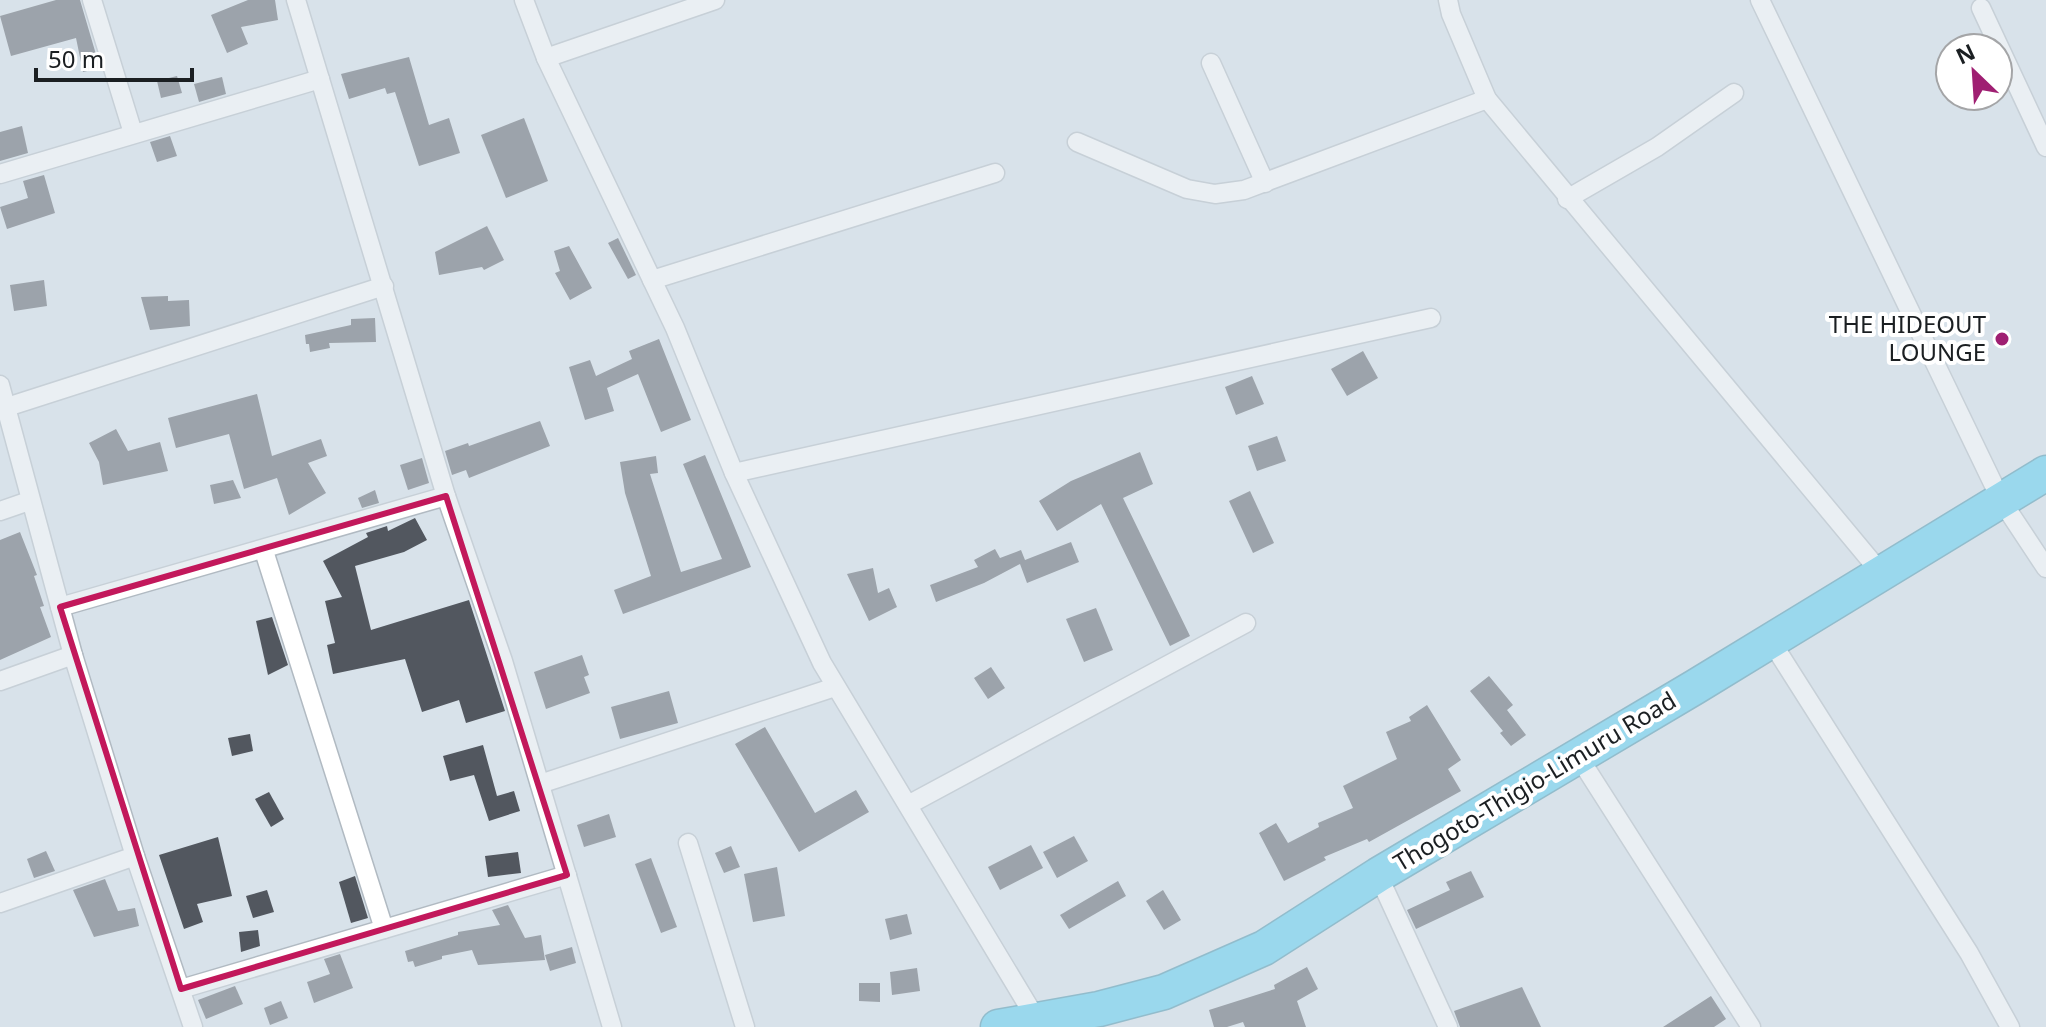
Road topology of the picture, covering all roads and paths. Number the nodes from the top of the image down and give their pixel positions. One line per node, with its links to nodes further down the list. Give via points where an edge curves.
1 (92, 0): 13 (street)
2 (296, 0): 10 (street)
3 (524, 0): 8 (street)
4 (715, 0): 8 (street)
5 (1448, 0): 12 (street)
6 (1760, 0): 28 (street)
7 (1981, 8): 15 (street)
8 (546, 58): 20 (street)
9 (1211, 63): 18 (street)
10 (320, 79): 13 (street); 21 (street)
11 (1734, 93): 19 (street, via 1657,147)
12 (1487, 99): 18 (street); 19 (street)
13 (133, 133): 17 (street)
14 (1077, 142): 18 (street, via 1187,189 1215,194)
15 (2046, 147)
16 (995, 173): 20 (street)
17 (0, 174)
18 (1265, 183)
19 (1567, 199): 33 (street)
20 (652, 280): 25 (street)
21 (384, 286): 24 (street); 27 (street)
22 (1431, 318): 25 (street)
23 (0, 385): 24 (street)
24 (3, 406): 29 (street)
25 (734, 473): 39 (street)
26 (2046, 473): 28 (highway, Thogoto-Thigio-Limuru Road)
27 (446, 496): 31 (street); 41 (street)
28 (2001, 500): 32 (street); 33 (highway, Thogoto-Thigio-Limuru Road)
29 (29, 501): 30 (street); 34 (street)
30 (0, 511)
31 (264, 551): 34 (street); 48 (street)
32 (2046, 568)
33 (1881, 573): 36 (highway, Thogoto-Thigio-Limuru Road)
34 (60, 607): 37 (street)
35 (1246, 623): 42 (street)
36 (1771, 641): 40 (highway, Thogoto-Thigio-Limuru Road); 57 (street, via 1969,953)
37 (73, 655): 38 (street); 44 (street)
38 (0, 681)
39 (835, 687): 41 (street); 42 (street)
40 (1578, 756): 46 (highway, Thogoto-Thigio-Limuru Road); 56 (street)
41 (540, 784): 45 (street)
42 (908, 805): 50 (street)
43 (688, 843): 53 (street)
44 (135, 856): 47 (street); 49 (street)
45 (567, 875): 48 (street); 52 (street)
46 (1378, 875): 50 (highway, Thogoto-Thigio-Limuru Road, via 1264,948 1215,971 1164,992); 55 (street)
47 (0, 903)
48 (384, 929): 49 (street)
49 (181, 989): 51 (street)
50 (1038, 1022): 54 (highway, Thogoto-Thigio-Limuru Road)
51 (193, 1027)
52 (612, 1027)
53 (745, 1027)
54 (998, 1027)
55 (1448, 1027)
56 (1751, 1027)
57 (2010, 1027)

